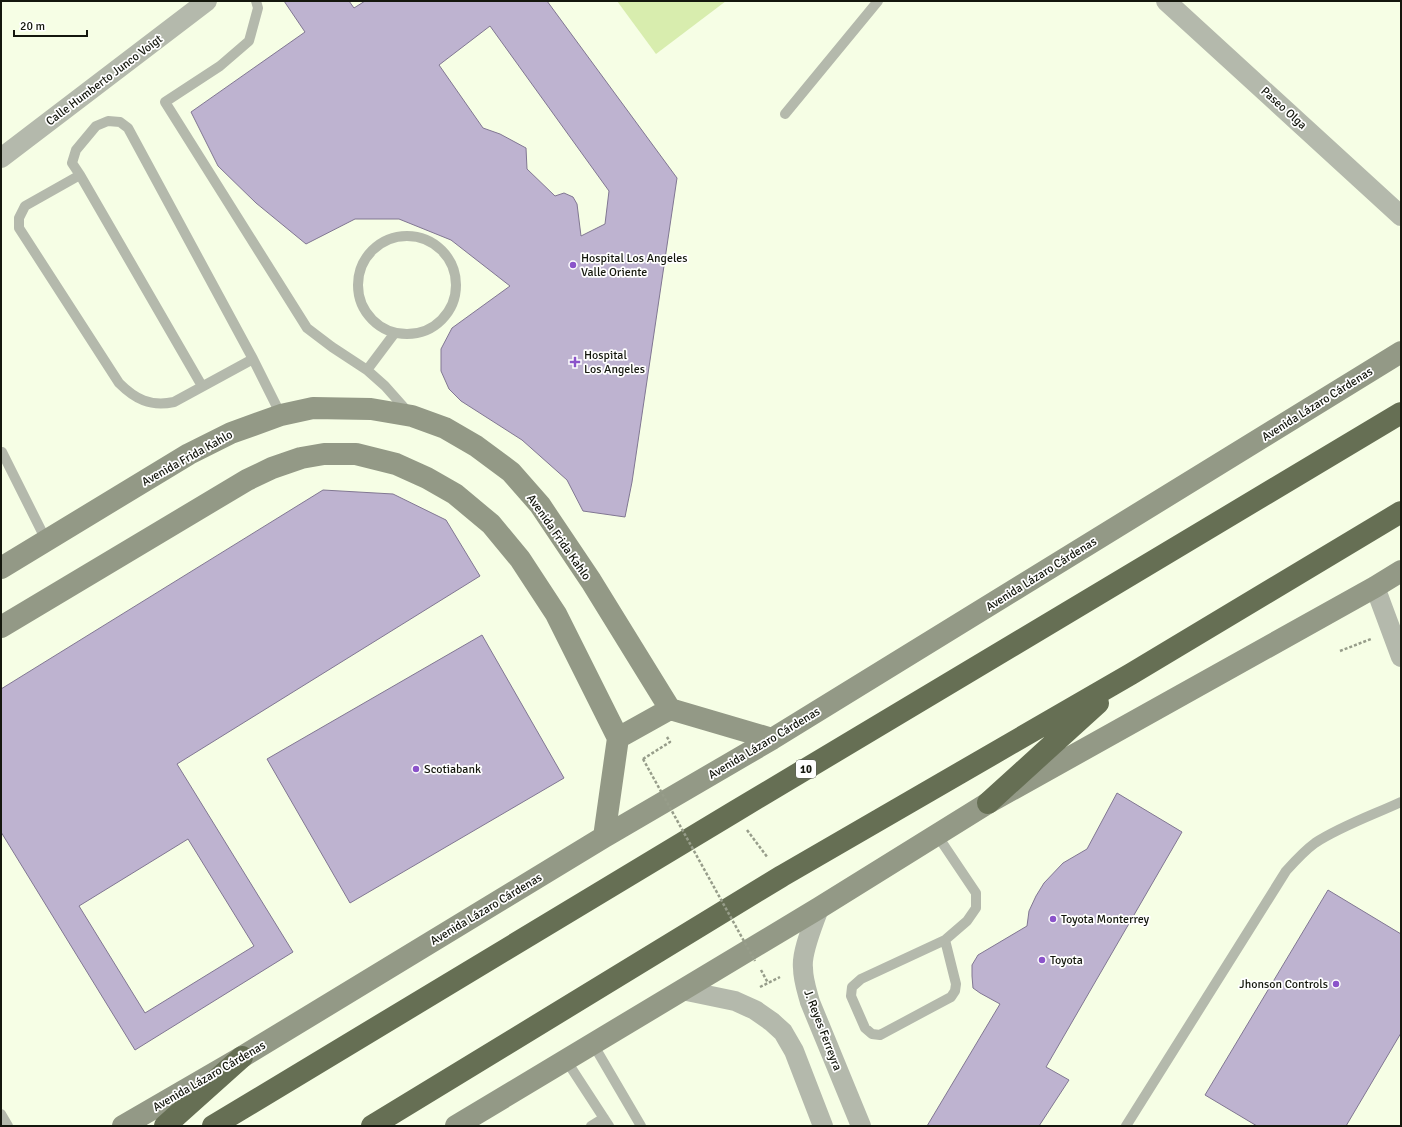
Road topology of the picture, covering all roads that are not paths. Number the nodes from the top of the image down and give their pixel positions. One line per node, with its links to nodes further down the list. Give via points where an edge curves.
1 (207, 1): 6 (street, Calle Humberto Junco Voigt)
2 (256, 1): 12 (lane, via 258,8 249,42 220,66 165,102 307,328)
3 (878, 1): 5 (lane)
4 (1166, 1): 8 (street, Paseo Olga)
5 (785, 114)
6 (1, 158)
7 (80, 175): 11 (lane, via 72,162 76,150 96,126 108,121 120,122 128,128); 13 (lane); 13 (lane, via 25,206 19,218 19,228 119,383 129,393 151,403 162,404 174,402)
8 (1401, 216)
9 (394, 334): 9 (lane, via 422,333 446,317 457,291 452,263 433,242 405,234 378,243 360,265 358,280 357,294 370,320); 12 (lane)
10 (1401, 352): 28 (street, Avenida Lázaro Cárdenas)
11 (253, 359): 13 (lane); 15 (lane)
12 (367, 370): 16 (lane)
13 (202, 386)
14 (1401, 413): 44 (highway, 10)
15 (281, 415): 16 (street, Avenida Frida Kahlo, via 313,408 371,408); 19 (street, Avenida Frida Kahlo, via 231,433 189,454)
16 (412, 416): 26 (street, Avenida Frida Kahlo, via 445,428 476,446 511,472 540,505 591,581)
17 (1, 453): 19 (lane)
18 (1401, 512): 25 (highway)
19 (46, 540): 20 (street, Avenida Frida Kahlo)
20 (1, 568)
21 (1401, 571): 22 (street)
22 (1376, 587): 24 (street); 30 (street)
23 (1, 627): 27 (street, via 247,480 301,458 324,454 356,454 396,464 427,478 455,494 490,524 520,559 556,614)
24 (1401, 658)
25 (1131, 674): 30 (highway); 45 (highway, via 782,876)
26 (670, 709): 27 (street); 28 (street)
27 (618, 738): 32 (street)
28 (772, 739): 32 (street, Avenida Lázaro Cárdenas)
29 (1401, 802): 51 (lane, via 1315,843 1286,871)
30 (988, 803): 31 (street)
31 (937, 834): 33 (street); 34 (lane, via 976,893 976,908 967,922)
32 (604, 837): 37 (street, Avenida Lázaro Cárdenas)
33 (819, 908): 35 (street); 50 (street, J. Reyes Ferreyra, via 802,966 805,985)
34 (945, 940): 34 (lane, via 956,984 951,997 880,1035 872,1034 866,1028 851,996 852,987 861,979)
35 (682, 990): 36 (street); 49 (street, via 735,1001 756,1010 783,1032 794,1051)
36 (592, 1044): 38 (street); 48 (lane)
37 (242, 1057): 42 (street, Avenida Lázaro Cárdenas); 43 (highway)
38 (566, 1060): 40 (lane); 46 (street)
39 (1, 1114): 41 (lane)
40 (607, 1122): 47 (lane)
41 (8, 1126)
42 (123, 1126)
43 (166, 1126)
44 (213, 1126)
45 (372, 1126)
46 (456, 1126)
47 (592, 1126)
48 (641, 1126)
49 (823, 1126)
50 (861, 1126)
51 (1126, 1126)

